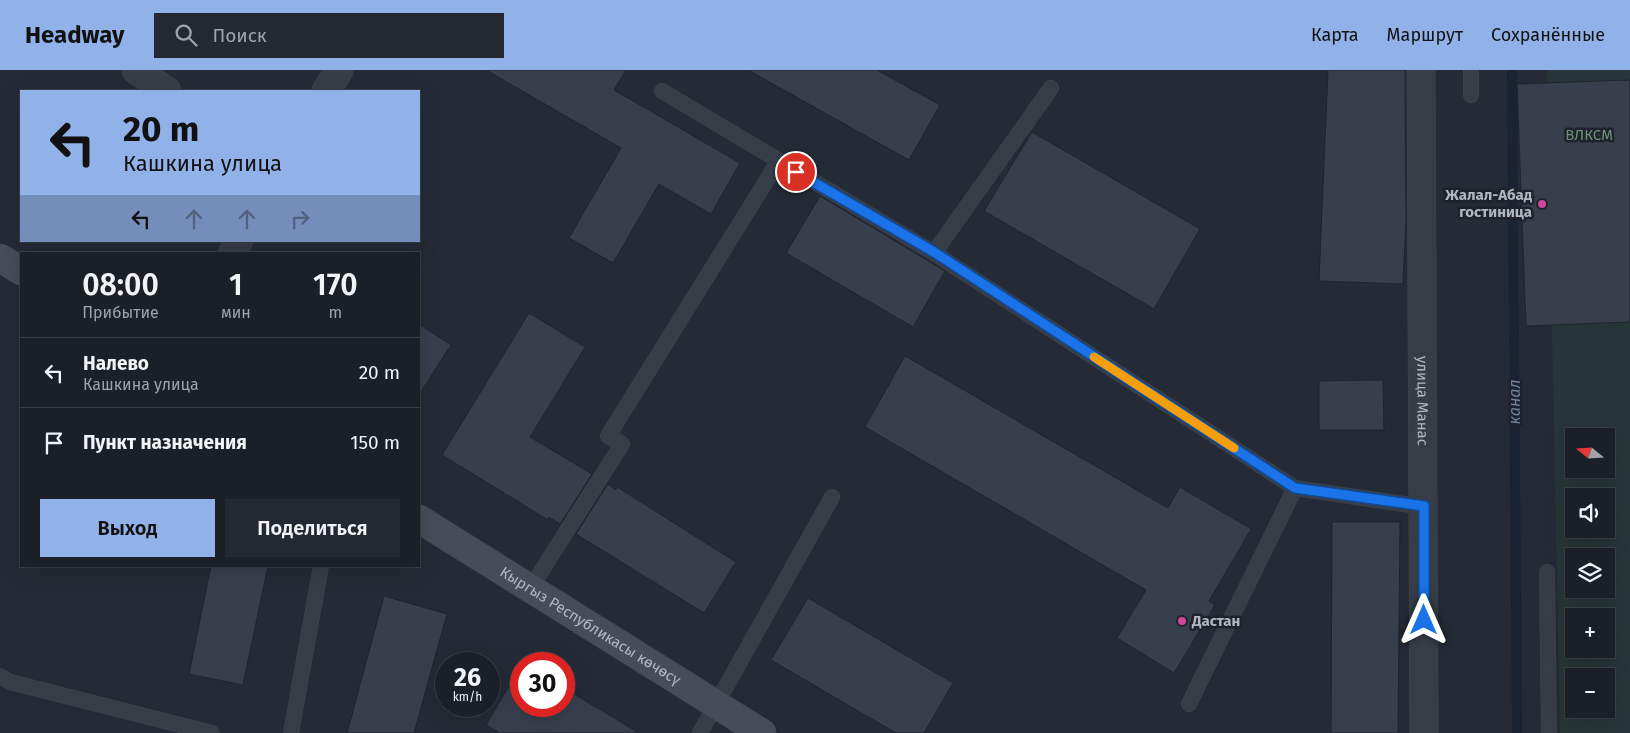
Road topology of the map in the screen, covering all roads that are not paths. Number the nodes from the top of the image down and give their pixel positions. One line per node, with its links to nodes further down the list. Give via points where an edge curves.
1 (136, 70): 6 (street)
2 (339, 70): 7 (street)
3 (1421, 70): 16 (street, улица Манас)
4 (1471, 70): 9 (lane)
5 (1051, 88): 11 (lane)
6 (166, 90)
7 (327, 90)
8 (662, 91): 10 (lane)
9 (1471, 95)
10 (778, 162): 11 (lane); 20 (lane, via 608,436 622,444)
11 (934, 252): 14 (lane)
12 (0, 258): 13 (main road)
13 (20, 270)
14 (1295, 488): 16 (lane); 22 (lane)
15 (832, 497): 23 (lane)
16 (1424, 506): 28 (street, улица Манас)
17 (420, 520): 20 (main road, Кыргыз Республикасы көчөсү)
18 (321, 567): 25 (lane)
19 (1547, 572): 29 (lane)
20 (530, 589): 23 (main road, Кыргыз Республикасы көчөсү)
21 (0, 676): 24 (lane, via 10,682)
22 (1189, 704)
23 (717, 705): 26 (lane); 27 (main road, Кыргыз Республикасы көчөсү)
24 (212, 733)
25 (291, 733)
26 (700, 733)
27 (762, 733)
28 (1424, 733)
29 (1549, 733)

